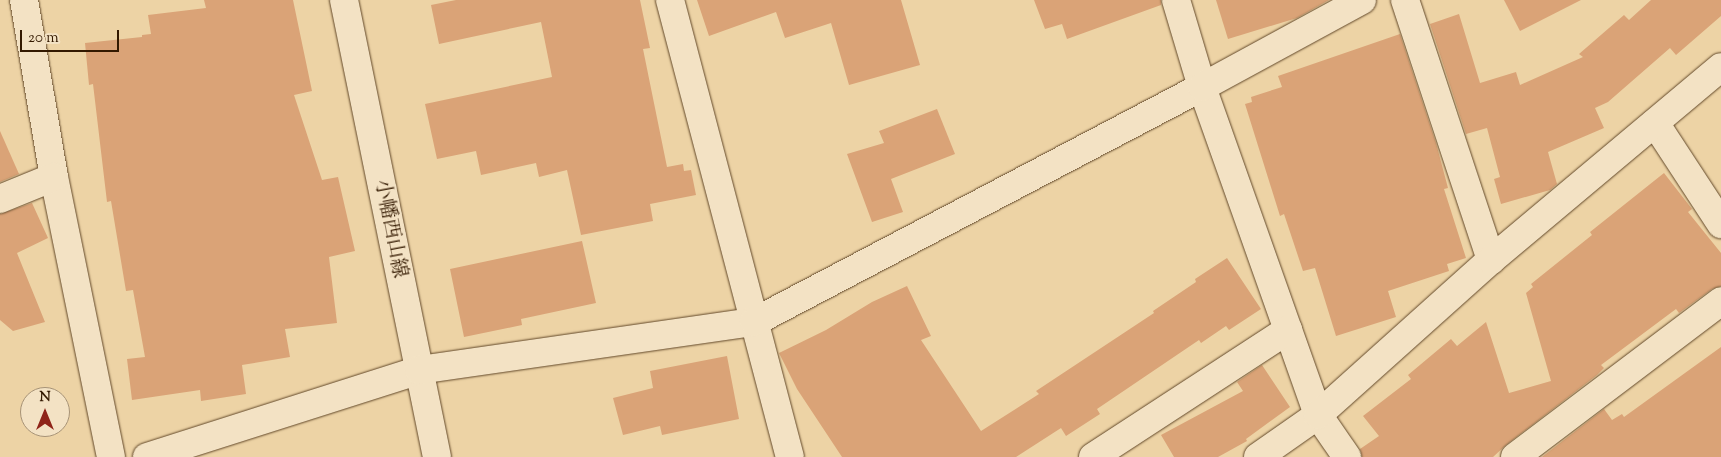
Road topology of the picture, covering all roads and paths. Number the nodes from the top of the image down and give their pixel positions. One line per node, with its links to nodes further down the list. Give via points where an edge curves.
1 (24, 0): 10 (street)
2 (344, 0): 17 (street, 小幡西山線)
3 (670, 0): 15 (street)
4 (1176, 0): 8 (street)
5 (1362, 0): 8 (street)
6 (1405, 0): 13 (street)
7 (1721, 67): 9 (street)
8 (1202, 87): 15 (street); 16 (street)
9 (1655, 123): 12 (street); 13 (street)
10 (54, 177): 11 (street); 19 (street)
11 (0, 199)
12 (1721, 224)
13 (1491, 260): 18 (street)
14 (1721, 301): 26 (street)
15 (754, 322): 17 (street); 22 (street)
16 (1288, 330): 18 (street); 23 (street)
17 (419, 370): 20 (street); 21 (street, 小幡西山線)
18 (1318, 415): 24 (street); 25 (street)
19 (111, 457)
20 (147, 457)
21 (436, 457)
22 (790, 457)
23 (1093, 457)
24 (1258, 457)
25 (1347, 457)
26 (1515, 457)

